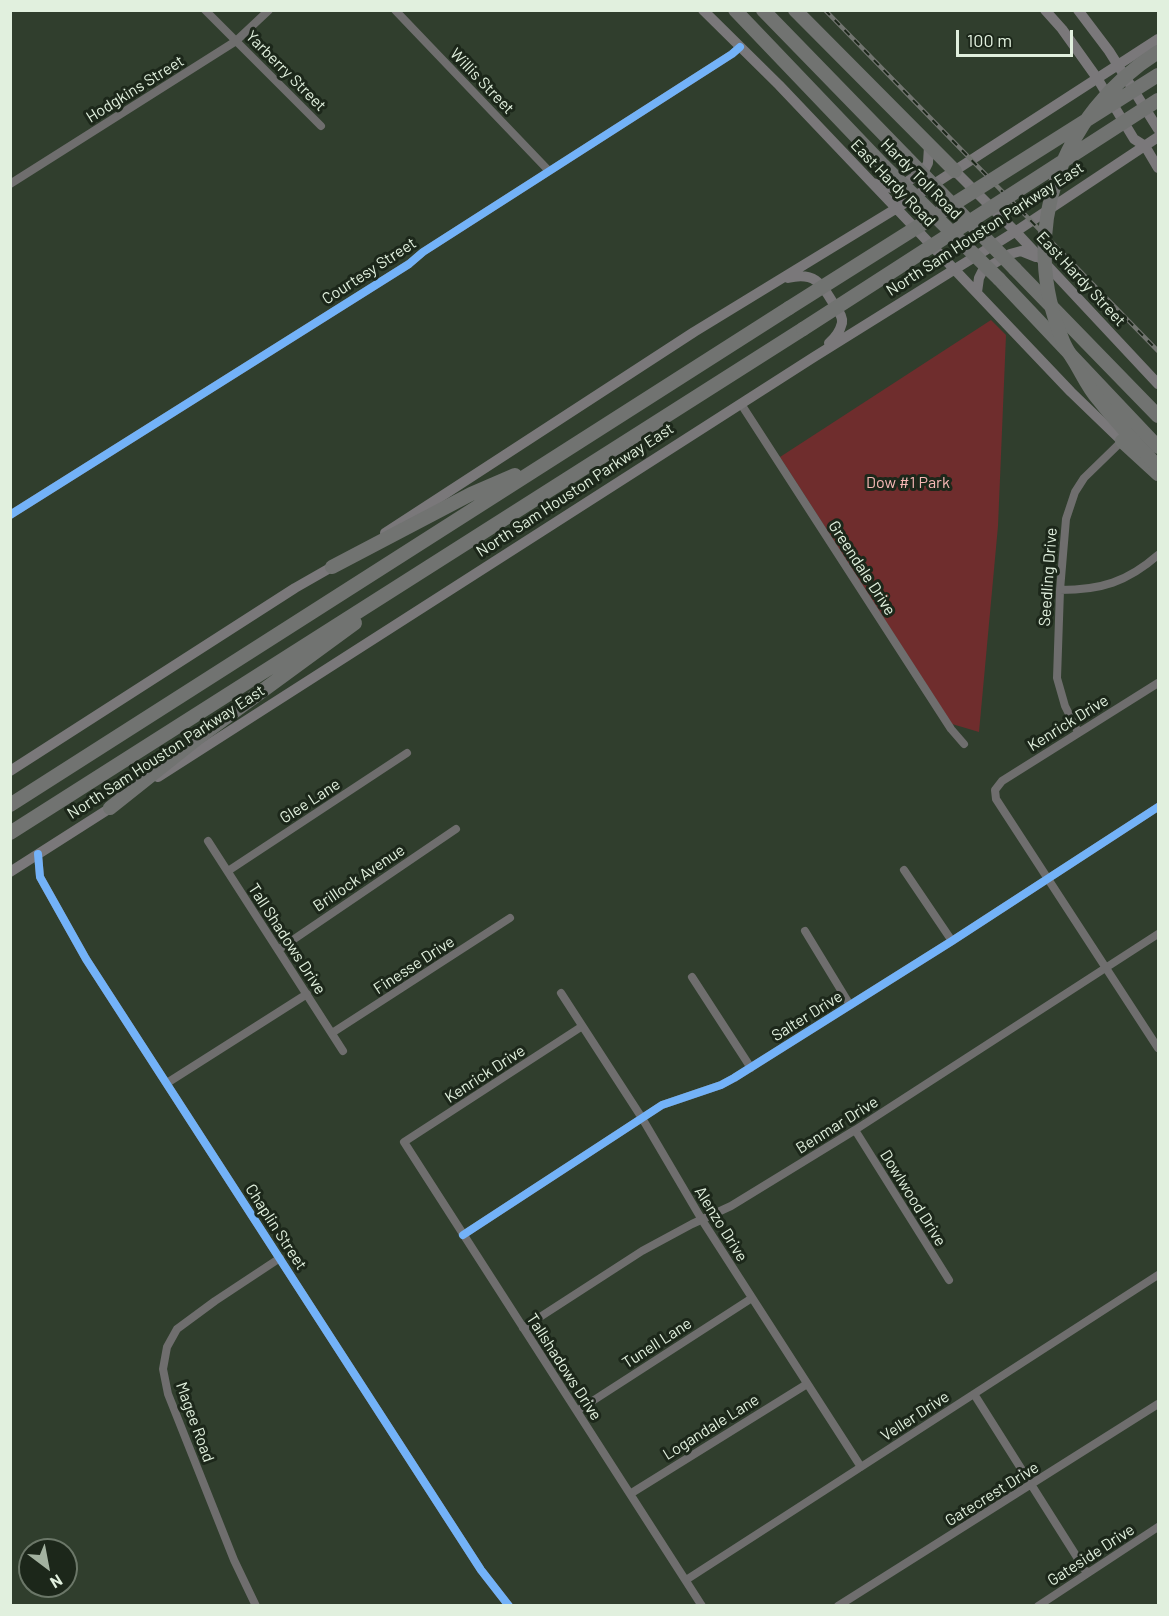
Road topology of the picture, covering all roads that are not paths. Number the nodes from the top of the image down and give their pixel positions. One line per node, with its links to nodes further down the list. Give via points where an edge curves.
1 (205, 10): 11 (street, Yarberry Street)
2 (269, 10): 11 (street, Hodgkins Street)
3 (395, 10): 25 (street, Willis Street)
4 (703, 10): 12 (main road, East Hardy Road)
5 (735, 10): 40 (highway, Hardy Toll Road, bridge)
6 (764, 10): 38 (highway, Hardy Toll Road, bridge)
7 (795, 10): 22 (highway)
8 (1045, 10): 16 (main road)
9 (1078, 10): 14 (main road)
10 (1158, 39): 14 (main road); 17 (main road, via 1143,57)
11 (236, 41): 19 (street, Yarberry Street); 28 (street, Hodgkins Street)
12 (740, 47): 25 (street, Courtesy Street); 27 (main road, East Hardy Road)
13 (1158, 52): 42 (highway, bridge, via 1120,80 1097,106 1065,157 1052,187 1044,249 1046,279 1063,343 1096,398)
14 (1118, 65): 16 (main road); 20 (main road)
15 (1158, 75): 41 (highway, bridge)
16 (1097, 78): 23 (main road, via 1134,139); 26 (main road)
17 (1158, 84)
18 (1158, 100): 44 (highway, North Sam Houston Parkway East, bridge)
19 (321, 126)
20 (1158, 129)
21 (1158, 137): 23 (main road, North Sam Houston Parkway East)
22 (929, 146): 26 (highway); 27 (main road, via 924,171 891,188)
23 (1145, 146): 24 (main road); 30 (main road, North Sam Houston Parkway East)
24 (1158, 168)
25 (549, 171): 46 (street, Courtesy Street, via 409,264)
26 (954, 171): 29 (main road); 30 (main road, East Hardy Street)
27 (873, 183): 29 (main road, East Hardy Road)
28 (10, 184)
29 (897, 208): 32 (main road, East Hardy Road); 33 (main road)
30 (1015, 231): 31 (main road, East Hardy Street); 32 (main road, North Sam Houston Parkway East)
31 (1040, 258): 34 (main road, via 1021,251 1010,254 983,270); 36 (main road, East Hardy Street)
32 (955, 269): 34 (main road, East Hardy Road); 35 (main road, North Sam Houston Parkway East)
33 (779, 280): 35 (main road, via 797,275 820,282 842,316 835,337); 48 (main road)
34 (977, 292): 39 (main road, East Hardy Road)
35 (814, 357): 37 (main road, North Sam Houston Parkway East)
36 (1158, 384)
37 (741, 404): 52 (street, Greendale Drive); 57 (main road, North Sam Houston Parkway East)
38 (1158, 416)
39 (1122, 441): 43 (highway); 45 (main road, East Hardy Road); 49 (street, Seedling Drive, via 1092,469 1070,503)
40 (1158, 447)
41 (555, 458): 48 (highway, via 471,494); 55 (highway)
42 (1158, 467)
43 (1158, 474)
44 (566, 478): 57 (highway, via 323,646); 59 (highway, North Sam Houston Parkway East)
45 (1158, 482)
46 (10, 515)
47 (1158, 555): 49 (street, via 1112,584)
48 (332, 567): 54 (main road)
49 (1060, 590): 51 (street, Seedling Drive, via 1057,678)
50 (1158, 682): 51 (street, Kenrick Drive)
51 (1078, 732): 65 (street, Kenrick Drive, via 1002,781 995,790 996,799)
52 (964, 744)
53 (406, 753): 63 (street, Glee Lane)
54 (10, 771)
55 (10, 805)
56 (1158, 807): 65 (street, Salter Drive)
57 (110, 808): 61 (main road, North Sam Houston Parkway East)
58 (456, 829): 70 (street, Brillock Avenue)
59 (10, 833)
60 (208, 841): 63 (street, Tall Shadows Drive)
61 (38, 854): 64 (main road, North Sam Houston Parkway East); 81 (street, Chaplin Street, via 40,877 86,959)
62 (904, 870): 69 (street)
63 (228, 871): 70 (street, Tall Shadows Drive)
64 (10, 872)
65 (1049, 877): 69 (street, Salter Drive); 71 (street)
66 (510, 918): 77 (street, Finesse Drive)
67 (805, 931): 75 (street)
68 (1158, 934): 71 (street, Benmar Drive)
69 (952, 941): 75 (street, Salter Drive)
70 (278, 950): 74 (street, Tall Shadows Drive)
71 (1106, 966): 78 (street); 83 (street, Benmar Drive)
72 (692, 977): 80 (street)
73 (561, 993): 76 (street, Alenzo Drive)
74 (307, 994): 77 (street, Tall Shadows Drive); 81 (street)
75 (850, 1005): 80 (street, Salter Drive)
76 (581, 1027): 82 (street, Alenzo Drive); 84 (street, Kenrick Drive)
77 (332, 1034): 79 (street, Tall Shadows Drive)
78 (1158, 1048)
79 (344, 1051)
80 (751, 1068): 82 (street, Salter Drive, via 721,1085 668,1102)
81 (167, 1083): 87 (street, Chaplin Street)
82 (642, 1118): 85 (street, Alenzo Drive); 86 (street, Salter Drive)
83 (855, 1130): 85 (street, Benmar Drive); 89 (street, Dowlwood Drive)
84 (404, 1142): 86 (street, Tallshadows Drive)
85 (702, 1220): 90 (street, Alenzo Drive); 91 (street, Benmar Drive, via 642,1251)
86 (463, 1234): 91 (street, Tallshadows Drive)
87 (280, 1258): 102 (street, Magee Road, via 177,1329 167,1347 163,1369 168,1394); 103 (street, Chaplin Street, via 481,1570)
88 (1158, 1275): 93 (street, Veller Drive)
89 (949, 1280)
90 (752, 1298): 92 (street, Alenzo Drive); 95 (street, Tunell Lane)
91 (523, 1328): 95 (street, Tallshadows Drive)
92 (807, 1384): 96 (street, Alenzo Drive); 98 (street, Logandale Lane)
93 (974, 1394): 96 (street, Veller Drive); 97 (street)
94 (1158, 1404): 97 (street, Gatecrest Drive)
95 (577, 1411): 98 (street, Tallshadows Drive)
96 (861, 1467): 101 (street, Veller Drive)
97 (1032, 1485): 100 (street); 105 (street, Gatecrest Drive)
98 (630, 1494): 101 (street, Tallshadows Drive)
99 (1158, 1527): 100 (street, Gateside Drive)
100 (1087, 1573): 106 (street, Gateside Drive)
101 (686, 1581): 104 (street, Tallshadows Drive)
102 (256, 1605)
103 (509, 1605)
104 (702, 1605)
105 (838, 1605)
106 (1038, 1605)

